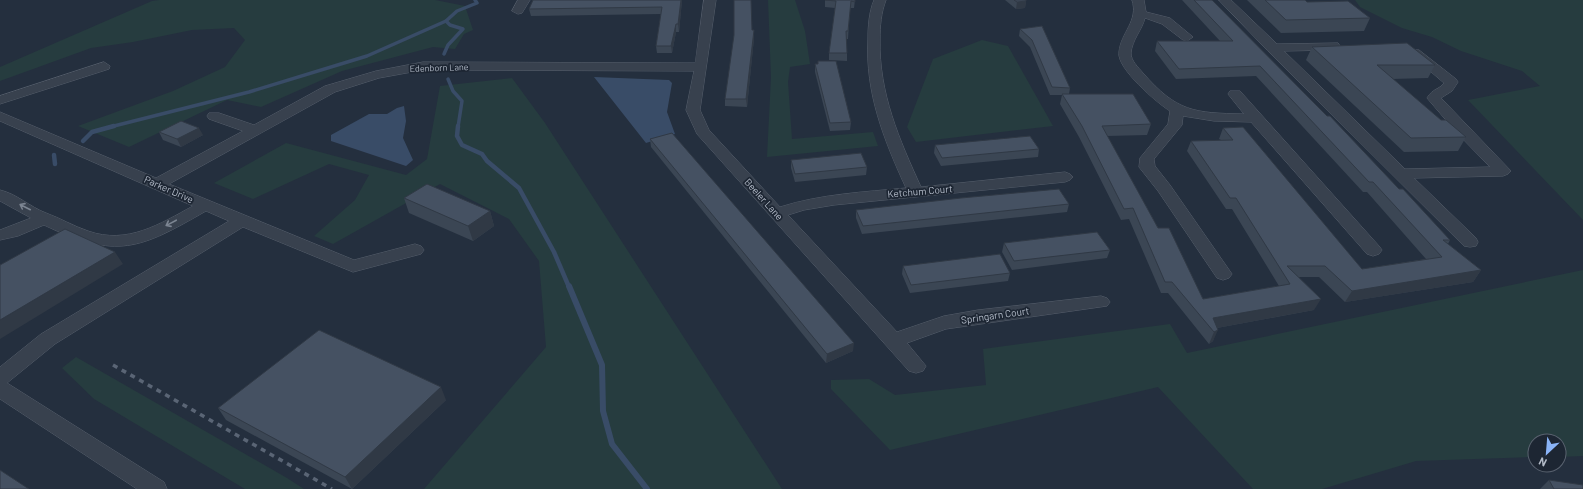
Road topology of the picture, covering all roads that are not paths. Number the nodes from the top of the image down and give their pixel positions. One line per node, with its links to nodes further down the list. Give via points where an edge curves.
1 (524, 0): 6 (street)
2 (710, 0): 13 (street, Beeler Lane)
3 (880, 0): 24 (street, via 874,33 874,75 886,125)
4 (1138, 0): 7 (street, via 1142,8)
5 (1225, 0): 11 (street)
6 (518, 11)
7 (1141, 14): 8 (street, via 1172,23); 16 (street, via 1126,48 1127,62 1147,86)
8 (1187, 37)
9 (1344, 46): 11 (street)
10 (1400, 46): 21 (street, via 1417,55 1451,82 1445,90 1437,92 1434,98 1503,171)
11 (1272, 48): 21 (street)
12 (104, 66): 15 (street)
13 (701, 67): 20 (street, Edenborn Lane, via 423,66 393,70 330,89); 27 (street, Beeler Lane, via 694,110 702,130)
14 (1235, 94): 19 (street)
15 (0, 100)
16 (1177, 110): 19 (street, via 1206,116); 34 (street, via 1175,125 1147,158 1147,167)
17 (214, 116): 20 (street)
18 (1, 117): 23 (street, Parker Drive)
19 (1254, 118): 33 (street)
20 (254, 130): 23 (street, Edenborn Lane)
21 (1400, 174): 31 (street)
22 (1065, 177): 24 (street, Ketchum Court)
23 (156, 184): 26 (street, Parker Drive)
24 (916, 192): 27 (street, Ketchum Court, via 814,202)
25 (0, 195): 28 (street, one-way to 25)
26 (206, 205): 28 (street, one-way to 28, via 154,232 136,239 113,243 86,238); 29 (street, Parker Drive)
27 (776, 212): 36 (street, Beeler Lane)
28 (47, 218): 30 (street)
29 (242, 221): 32 (street, Parker Drive, via 353,266); 38 (street, via 48,339)
30 (0, 235)
31 (1470, 242)
32 (415, 250)
33 (1373, 250)
34 (1223, 274)
35 (1101, 302): 36 (street, Springarn Court, via 944,323)
36 (893, 341): 37 (street, Beeler Lane)
37 (916, 366)
38 (0, 378)
39 (0, 389): 40 (street)
40 (156, 489)

